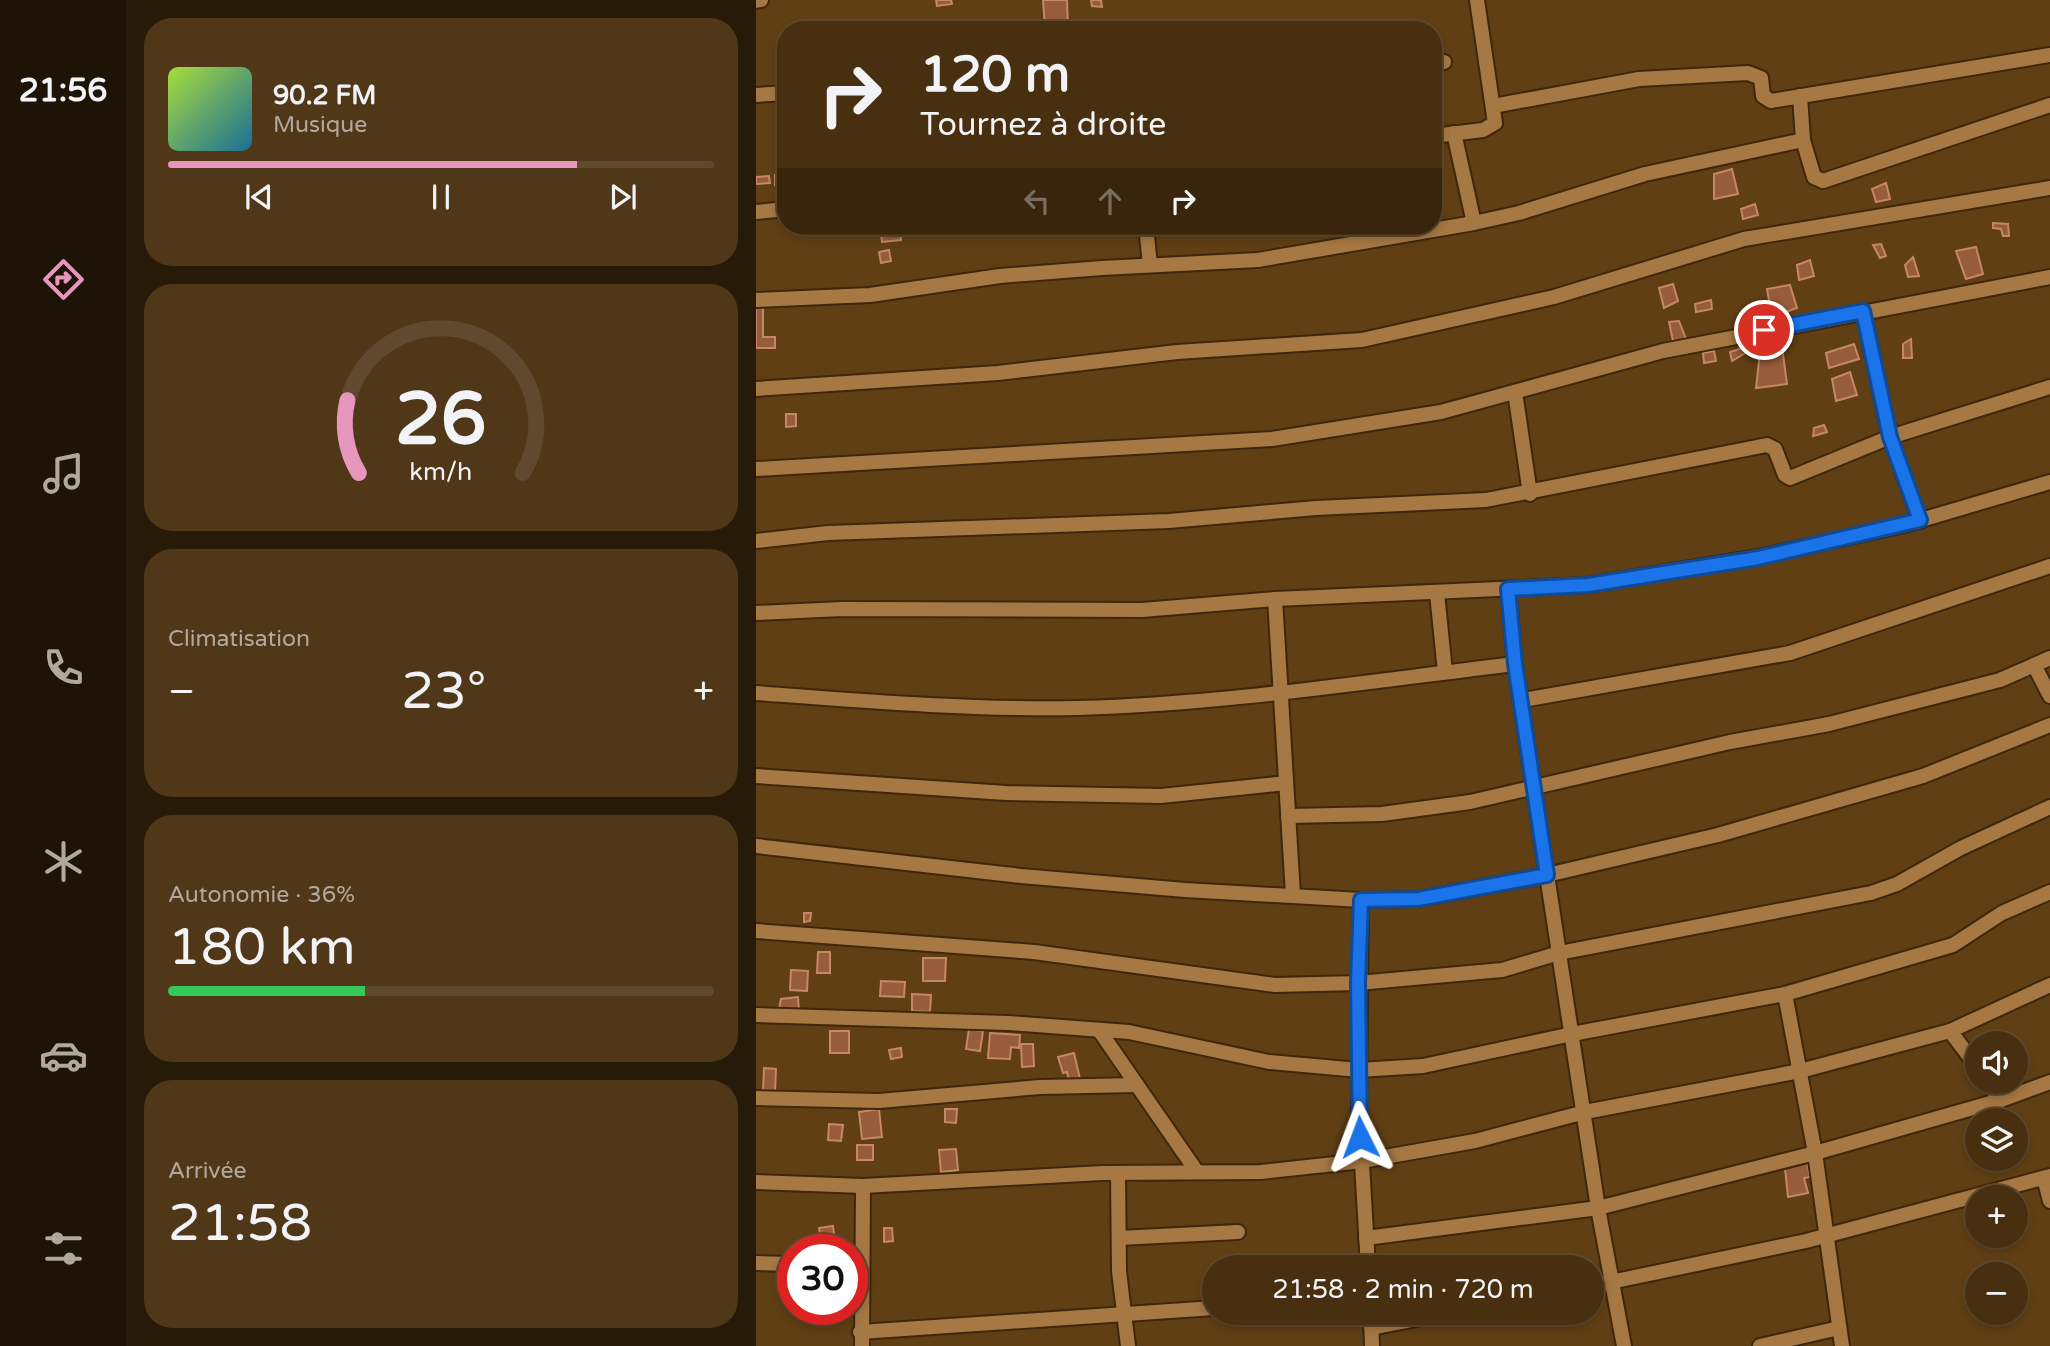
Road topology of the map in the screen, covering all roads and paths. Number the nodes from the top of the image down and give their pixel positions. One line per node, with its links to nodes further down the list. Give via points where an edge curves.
1 (1477, 0): 7 (street)
2 (2050, 55): 5 (street)
3 (777, 93): 4 (street)
4 (756, 94)
5 (1800, 96): 7 (street, via 1765,100 1760,78 1748,73 1639,79); 10 (street)
6 (2050, 105): 10 (street, via 1824,181 1814,177)
7 (1493, 106): 8 (street, via 1491,128)
8 (1454, 133): 9 (street); 14 (street)
9 (1442, 135)
10 (1803, 140): 14 (street, via 1645,174)
11 (2050, 187): 23 (street, via 1744,239 1554,297 1362,340 1177,352 998,373)
12 (777, 210): 13 (street)
13 (756, 212)
14 (1474, 223): 15 (street)
15 (1442, 228)
16 (1147, 235): 18 (street)
17 (1404, 235): 18 (street, via 1258,260)
18 (1150, 265): 20 (street, via 1000,276 870,295)
19 (2050, 277): 21 (street)
20 (756, 300)
21 (1863, 311): 24 (street, via 1663,351); 25 (street)
22 (2050, 387): 25 (street)
23 (756, 389)
24 (1515, 392): 26 (street, via 1441,412 1272,439); 28 (street)
25 (1890, 437): 28 (street, via 1790,478 1784,475 1775,449 1767,445); 29 (street)
26 (756, 469)
27 (2050, 482): 29 (street)
28 (1530, 494): 30 (street, via 1169,521 828,533)
29 (1920, 520): 32 (street, via 1758,558 1588,585)
30 (756, 541)
31 (2050, 566): 43 (street, via 1790,653)
32 (1508, 589): 33 (street); 37 (street)
33 (1437, 593): 34 (street); 39 (street)
34 (1275, 599): 35 (street, via 1142,610); 40 (street)
35 (756, 613)
36 (2050, 658): 38 (street)
37 (1515, 664): 39 (street); 43 (street)
38 (2034, 665): 42 (street); 47 (street, via 2000,680 1829,724)
39 (1445, 672): 40 (street)
40 (1281, 691): 41 (street, via 1078,708 893,703); 46 (street)
41 (756, 693)
42 (2050, 696)
43 (1523, 700): 47 (street)
44 (2050, 725): 51 (street, via 1923,776 1718,835)
45 (756, 776): 46 (street, via 1006,793 1161,796)
46 (1286, 783): 49 (street)
47 (1534, 788): 49 (street, via 1382,814); 51 (street)
48 (2050, 807): 56 (street, via 1884,889)
49 (1288, 816): 53 (street)
50 (756, 846): 53 (street, via 1021,876)
51 (1547, 875): 54 (street, via 1418,899); 56 (street)
52 (2050, 892): 59 (street, via 2002,913 1953,945)
53 (1293, 895): 54 (street)
54 (1361, 900): 57 (street)
55 (756, 930): 57 (street, via 1034,952 1275,985)
56 (1559, 953): 57 (street, via 1502,970); 63 (street)
57 (1358, 983): 65 (street)
58 (2050, 985): 62 (street)
59 (1785, 994): 63 (street); 66 (street)
60 (756, 1015): 61 (street)
61 (1099, 1030): 65 (street, via 1129,1032 1269,1062); 68 (street)
62 (1950, 1031): 64 (street); 66 (street)
63 (1572, 1034): 65 (street, via 1423,1066); 72 (street)
64 (1965, 1051)
65 (1359, 1070): 74 (street)
66 (1800, 1071): 72 (street); 73 (street)
67 (2050, 1082): 71 (street)
68 (1137, 1085): 70 (street, via 1040,1087 879,1101); 76 (street)
69 (1996, 1094): 71 (street)
70 (756, 1098)
71 (2001, 1100): 73 (street)
72 (1585, 1112): 74 (street, via 1475,1141); 81 (street)
73 (1815, 1153): 81 (street); 84 (street)
74 (1362, 1161): 76 (street, via 1261,1172); 86 (street)
75 (1118, 1172): 76 (street); 79 (street); 85 (street)
76 (1198, 1172)
77 (2047, 1177): 80 (street); 84 (street)
78 (756, 1182): 79 (street)
79 (863, 1186): 83 (street)
80 (2050, 1201)
81 (1598, 1208): 86 (street); 90 (street)
82 (1238, 1232): 85 (street)
83 (859, 1234)
84 (1826, 1234): 90 (street); 96 (street)
85 (1119, 1238): 93 (street)
86 (1366, 1238): 87 (street)
87 (1367, 1255)
88 (756, 1263): 89 (street)
89 (777, 1264)
90 (1614, 1282): 91 (street); 100 (street)
91 (1604, 1284)
92 (1202, 1309): 93 (street)
93 (1125, 1315): 97 (street); 98 (street)
94 (1386, 1325): 95 (street)
95 (1371, 1328): 99 (street)
96 (1839, 1328): 101 (street); 102 (street)
97 (861, 1339)
98 (1128, 1346)
99 (1372, 1346)
100 (1624, 1346)
101 (1760, 1346)
102 (1842, 1346)

